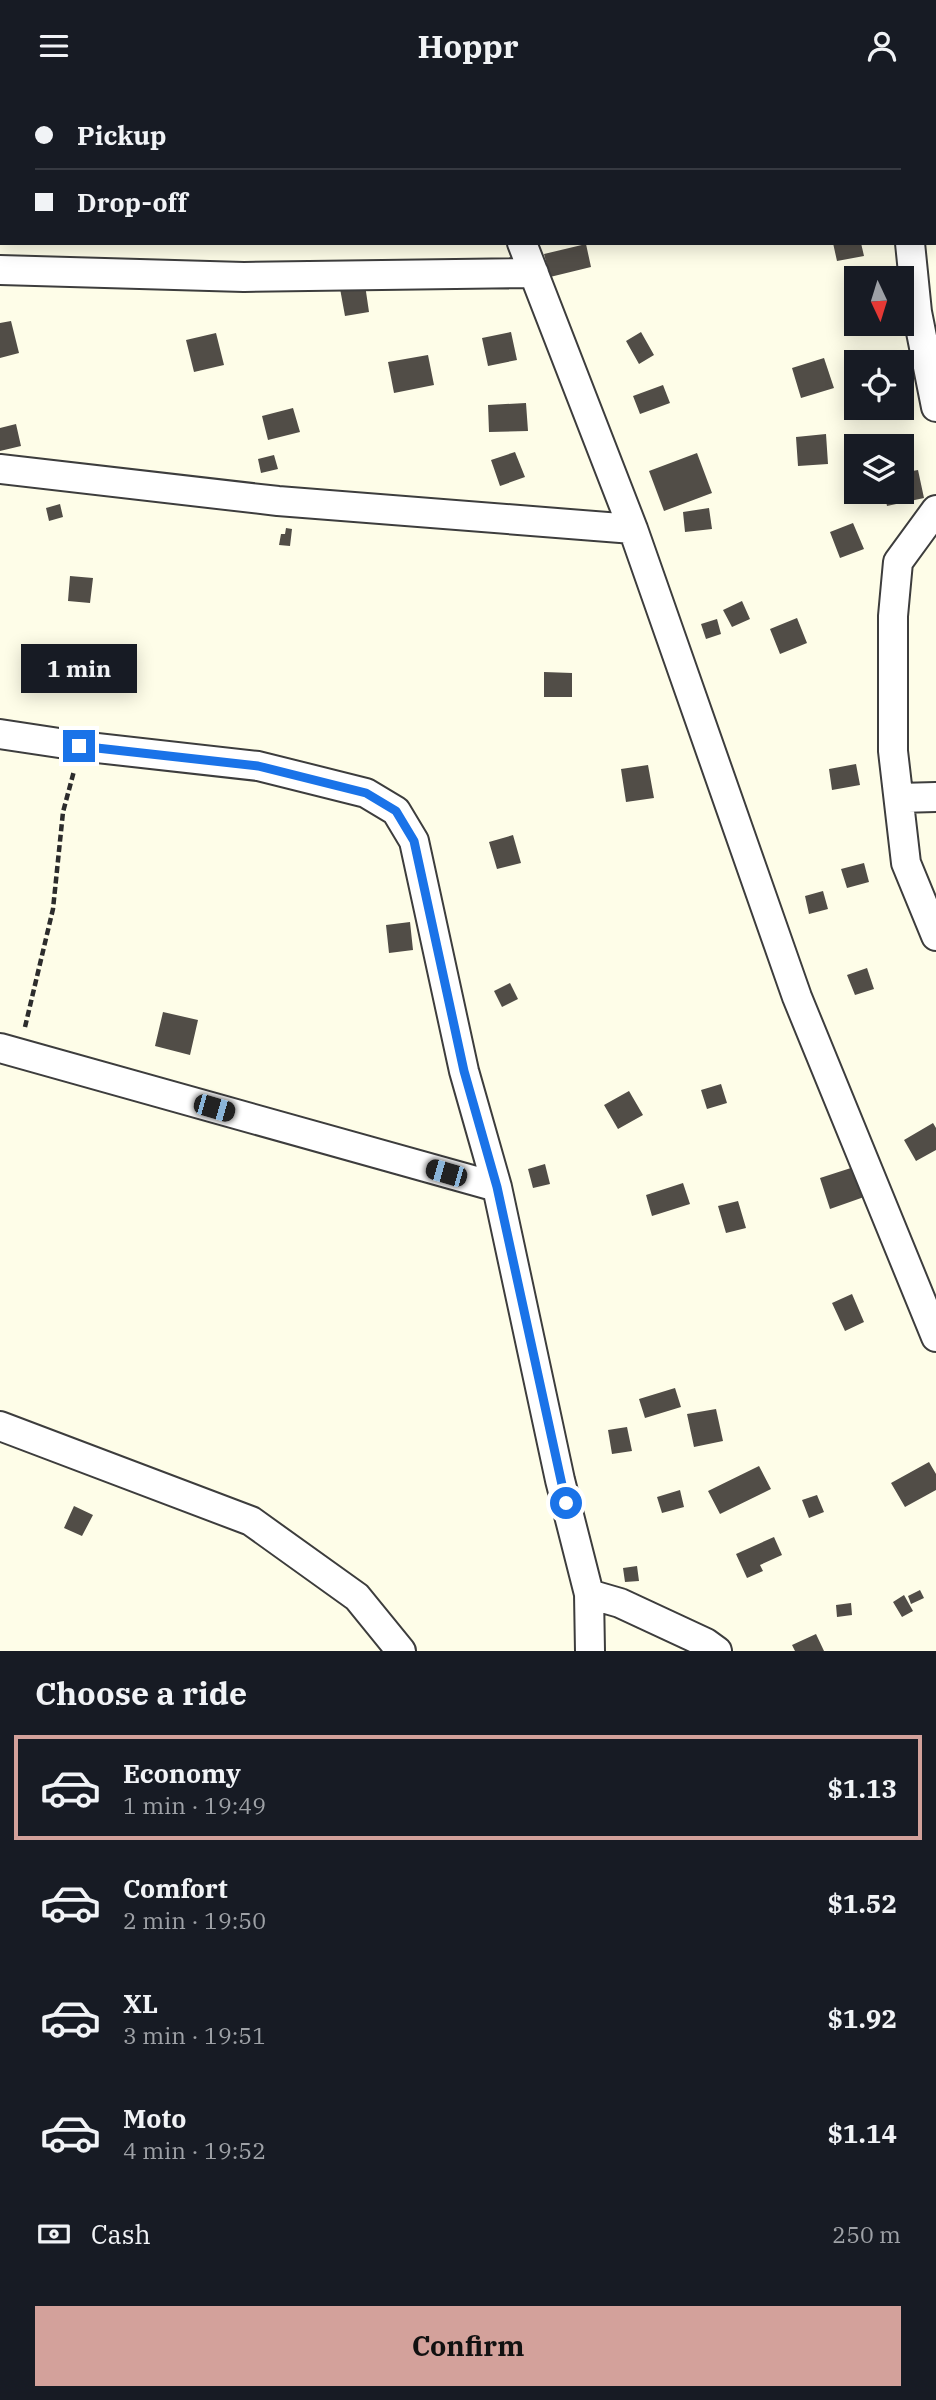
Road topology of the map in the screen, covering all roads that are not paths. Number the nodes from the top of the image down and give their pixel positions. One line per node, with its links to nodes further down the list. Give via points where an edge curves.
1 (523, 245): 4 (street)
2 (909, 245): 5 (street, via 916,312)
3 (0, 270): 4 (street, via 244,277)
4 (534, 273): 8 (street)
5 (936, 407)
6 (0, 469): 8 (street, via 278,502)
7 (936, 510): 11 (street, via 898,562 892,751)
8 (633, 529): 15 (street, via 797,997)
9 (0, 734): 14 (street, via 258,766 366,793 396,811 414,841 464,1071)
10 (936, 797): 11 (street)
11 (899, 798): 12 (street, via 906,863)
12 (936, 936)
13 (4, 1049): 14 (street)
14 (497, 1187): 17 (street)
15 (936, 1338)
16 (0, 1426): 18 (street, via 251,1521 357,1597)
17 (589, 1594): 19 (street); 20 (street, via 620,1603)
18 (401, 1651)
19 (590, 1651)
20 (717, 1651)

